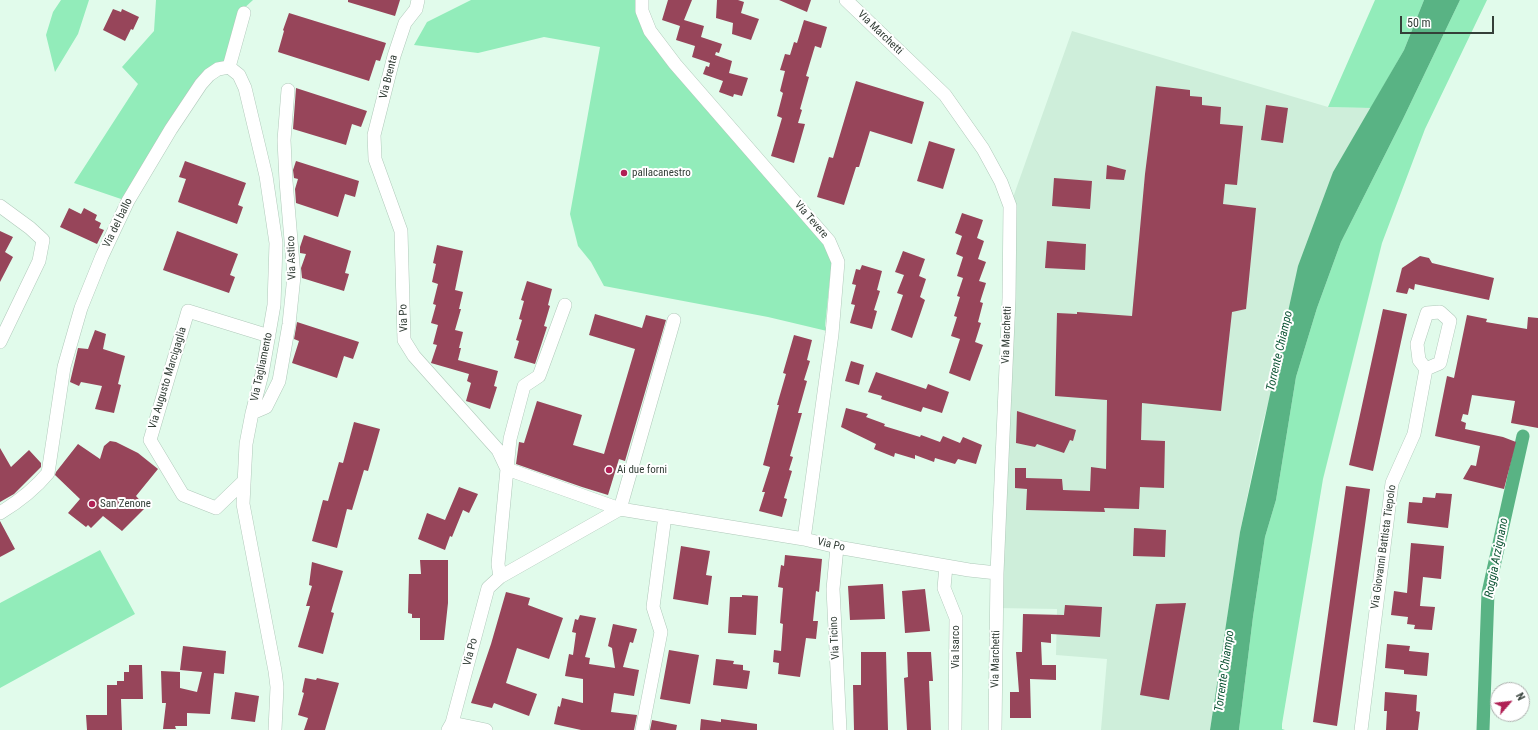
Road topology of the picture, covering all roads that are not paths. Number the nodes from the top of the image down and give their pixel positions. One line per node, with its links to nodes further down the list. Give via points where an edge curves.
1 (418, 0): 7 (street, Via Brenta, via 416,9 405,24 394,56 374,135)
2 (642, 0): 20 (street, Via Tevere, via 642,11 650,31 720,117 829,241 838,262 832,334)
3 (846, 0): 23 (street, Via Marchetti, via 945,95 983,149 1001,182 1010,206 1009,298)
4 (244, 13): 5 (street)
5 (229, 67): 11 (street, Via Tagliamento, via 239,75 245,88 266,176 276,243 274,305); 18 (street, Via del ballo, via 218,69 201,84 128,201 81,308 64,367 48,473 15,504)
6 (288, 90): 14 (street, Via Astico, via 284,140 294,276 289,324 279,381 266,407)
7 (375, 159): 15 (street, Via Po, via 401,231 404,340 414,356 498,450)
8 (0, 206): 12 (street, via 43,240 39,261)
9 (565, 305): 15 (street, via 538,376 524,386 510,439)
10 (674, 320): 17 (street)
11 (269, 336): 14 (street, Via Tagliamento); 16 (street, Via Augusto Marcigaglia, via 188,311 150,440 182,494 216,508)
12 (0, 342)
13 (1426, 369): 32 (street, Via Giovanni Battista Tiepolo, via 1414,434 1392,484)
14 (252, 413): 16 (street, Via Tagliamento, via 246,444)
15 (507, 469): 17 (street, Via Po); 24 (street, via 498,564)
16 (244, 481): 26 (street, Via Tagliamento, via 243,504 247,529 276,671)
17 (620, 509): 19 (street, Via Po); 24 (street, Via Po)
18 (0, 513)
19 (665, 516): 20 (street, Via Po); 28 (street, via 653,607 661,632)
20 (804, 538): 21 (street, Via Po)
21 (837, 547): 22 (street, Via Po); 29 (street, Via Ticino, via 833,589)
22 (946, 566): 23 (street, Via Po); 30 (street, Via Isarco, via 944,588 956,618)
23 (997, 573): 31 (street, Via Marchetti)
24 (500, 577): 25 (street, Via Po, via 488,588)
25 (450, 726): 27 (street)
26 (275, 730)
27 (486, 730)
28 (642, 730)
29 (840, 730)
30 (955, 730)
31 (995, 730)
32 (1361, 730)

